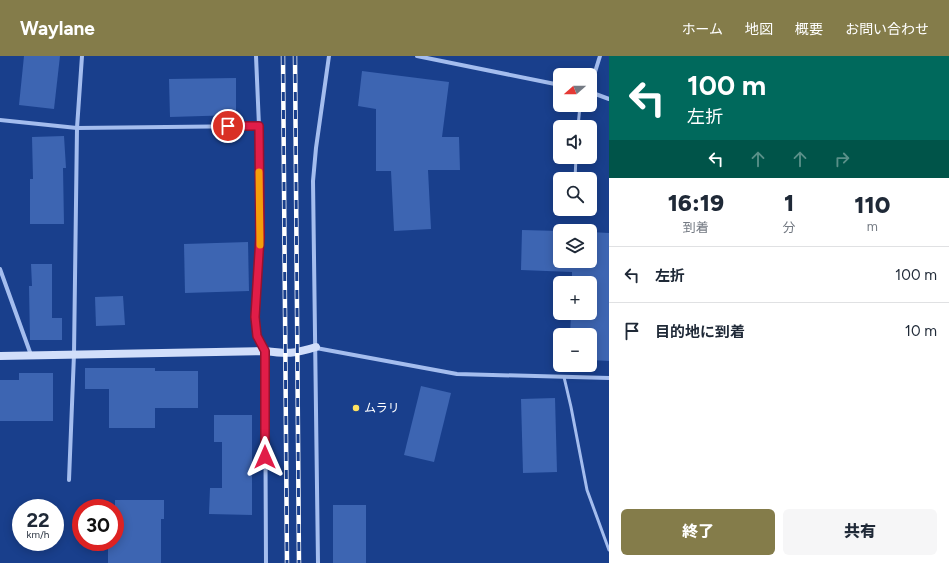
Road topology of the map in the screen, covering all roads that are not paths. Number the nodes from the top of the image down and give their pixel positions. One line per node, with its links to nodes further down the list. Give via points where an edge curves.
1 (82, 56): 12 (street)
2 (256, 56): 11 (street)
3 (329, 56): 14 (street, via 313,181)
4 (417, 56): 7 (street)
5 (600, 56): 6 (street)
6 (596, 68)
7 (553, 85)
8 (597, 95): 9 (street)
9 (609, 100)
10 (0, 120): 12 (street)
11 (259, 126): 12 (street); 15 (street, via 260,237 255,317 257,336)
12 (77, 128): 16 (street)
13 (0, 269): 18 (street)
14 (316, 347): 15 (street, via 291,354); 19 (street, via 457,374); 24 (street)
15 (265, 351): 16 (street); 23 (street)
16 (74, 354): 18 (street); 21 (street)
17 (0, 356): 18 (street)
18 (31, 356)
19 (564, 377): 20 (street); 22 (lane, via 587,490)
20 (609, 378)
21 (69, 480)
22 (609, 550)
23 (266, 563)
24 (318, 563)

